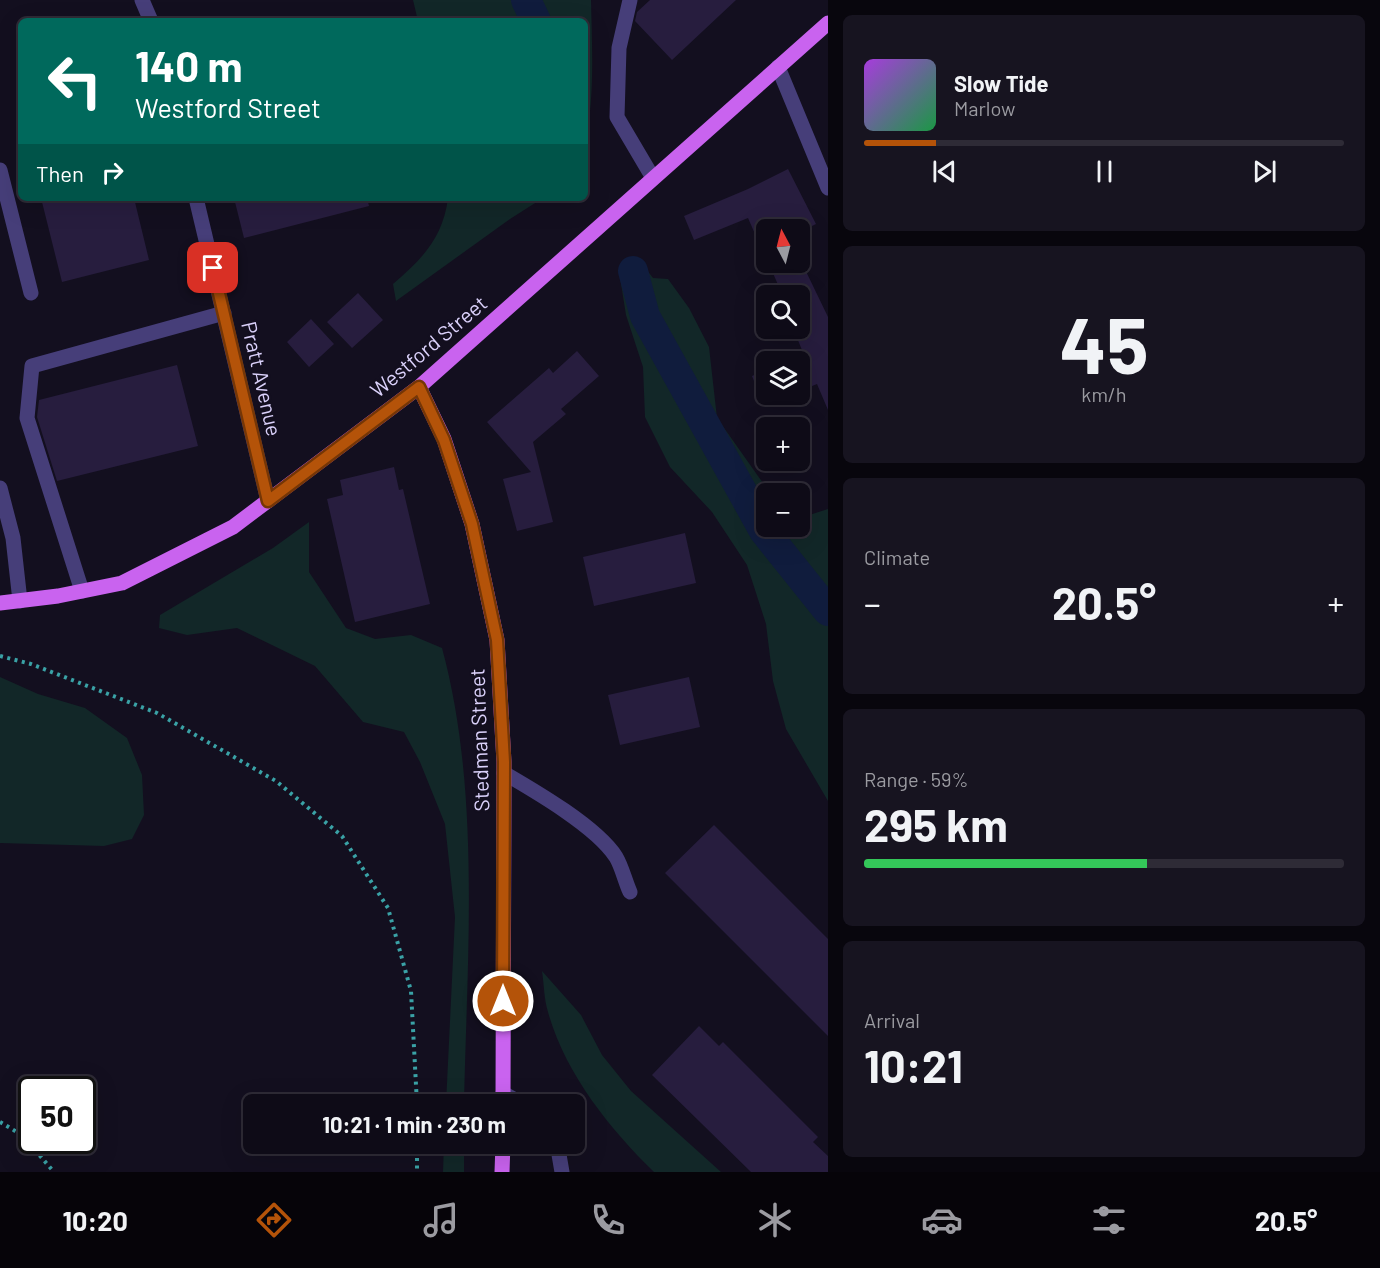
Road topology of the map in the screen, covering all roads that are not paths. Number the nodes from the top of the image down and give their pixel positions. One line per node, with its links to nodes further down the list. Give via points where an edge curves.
1 (142, 0): 3 (street)
2 (630, 0): 7 (street, via 619,48 617,117)
3 (150, 18)
4 (828, 22): 5 (main road, Westford Street)
5 (778, 67): 7 (main road, Westford Street); 8 (street)
6 (0, 170): 10 (street)
7 (653, 178): 12 (main road, Westford Street)
8 (828, 188)
9 (197, 201): 11 (street, Pratt Avenue)
10 (31, 293)
11 (224, 313): 14 (street, Pratt Avenue); 15 (street, via 32,366 27,418)
12 (419, 387): 14 (main road, Westford Street); 18 (main road, Stedman Street, via 444,440 475,536 497,640)
13 (0, 488): 16 (street, via 13,538)
14 (268, 501): 15 (main road, Westford Street, via 233,527 122,583)
15 (82, 591): 16 (main road, Westford Street)
16 (20, 601): 17 (main road, Westford Street)
17 (0, 603)
18 (504, 773): 19 (street, via 541,794 601,840 615,857); 20 (main road, Stedman Street)
19 (630, 892)
20 (503, 1094)
21 (502, 1154): 23 (main road)
22 (559, 1154): 24 (street)
23 (502, 1172)
24 (562, 1172)

